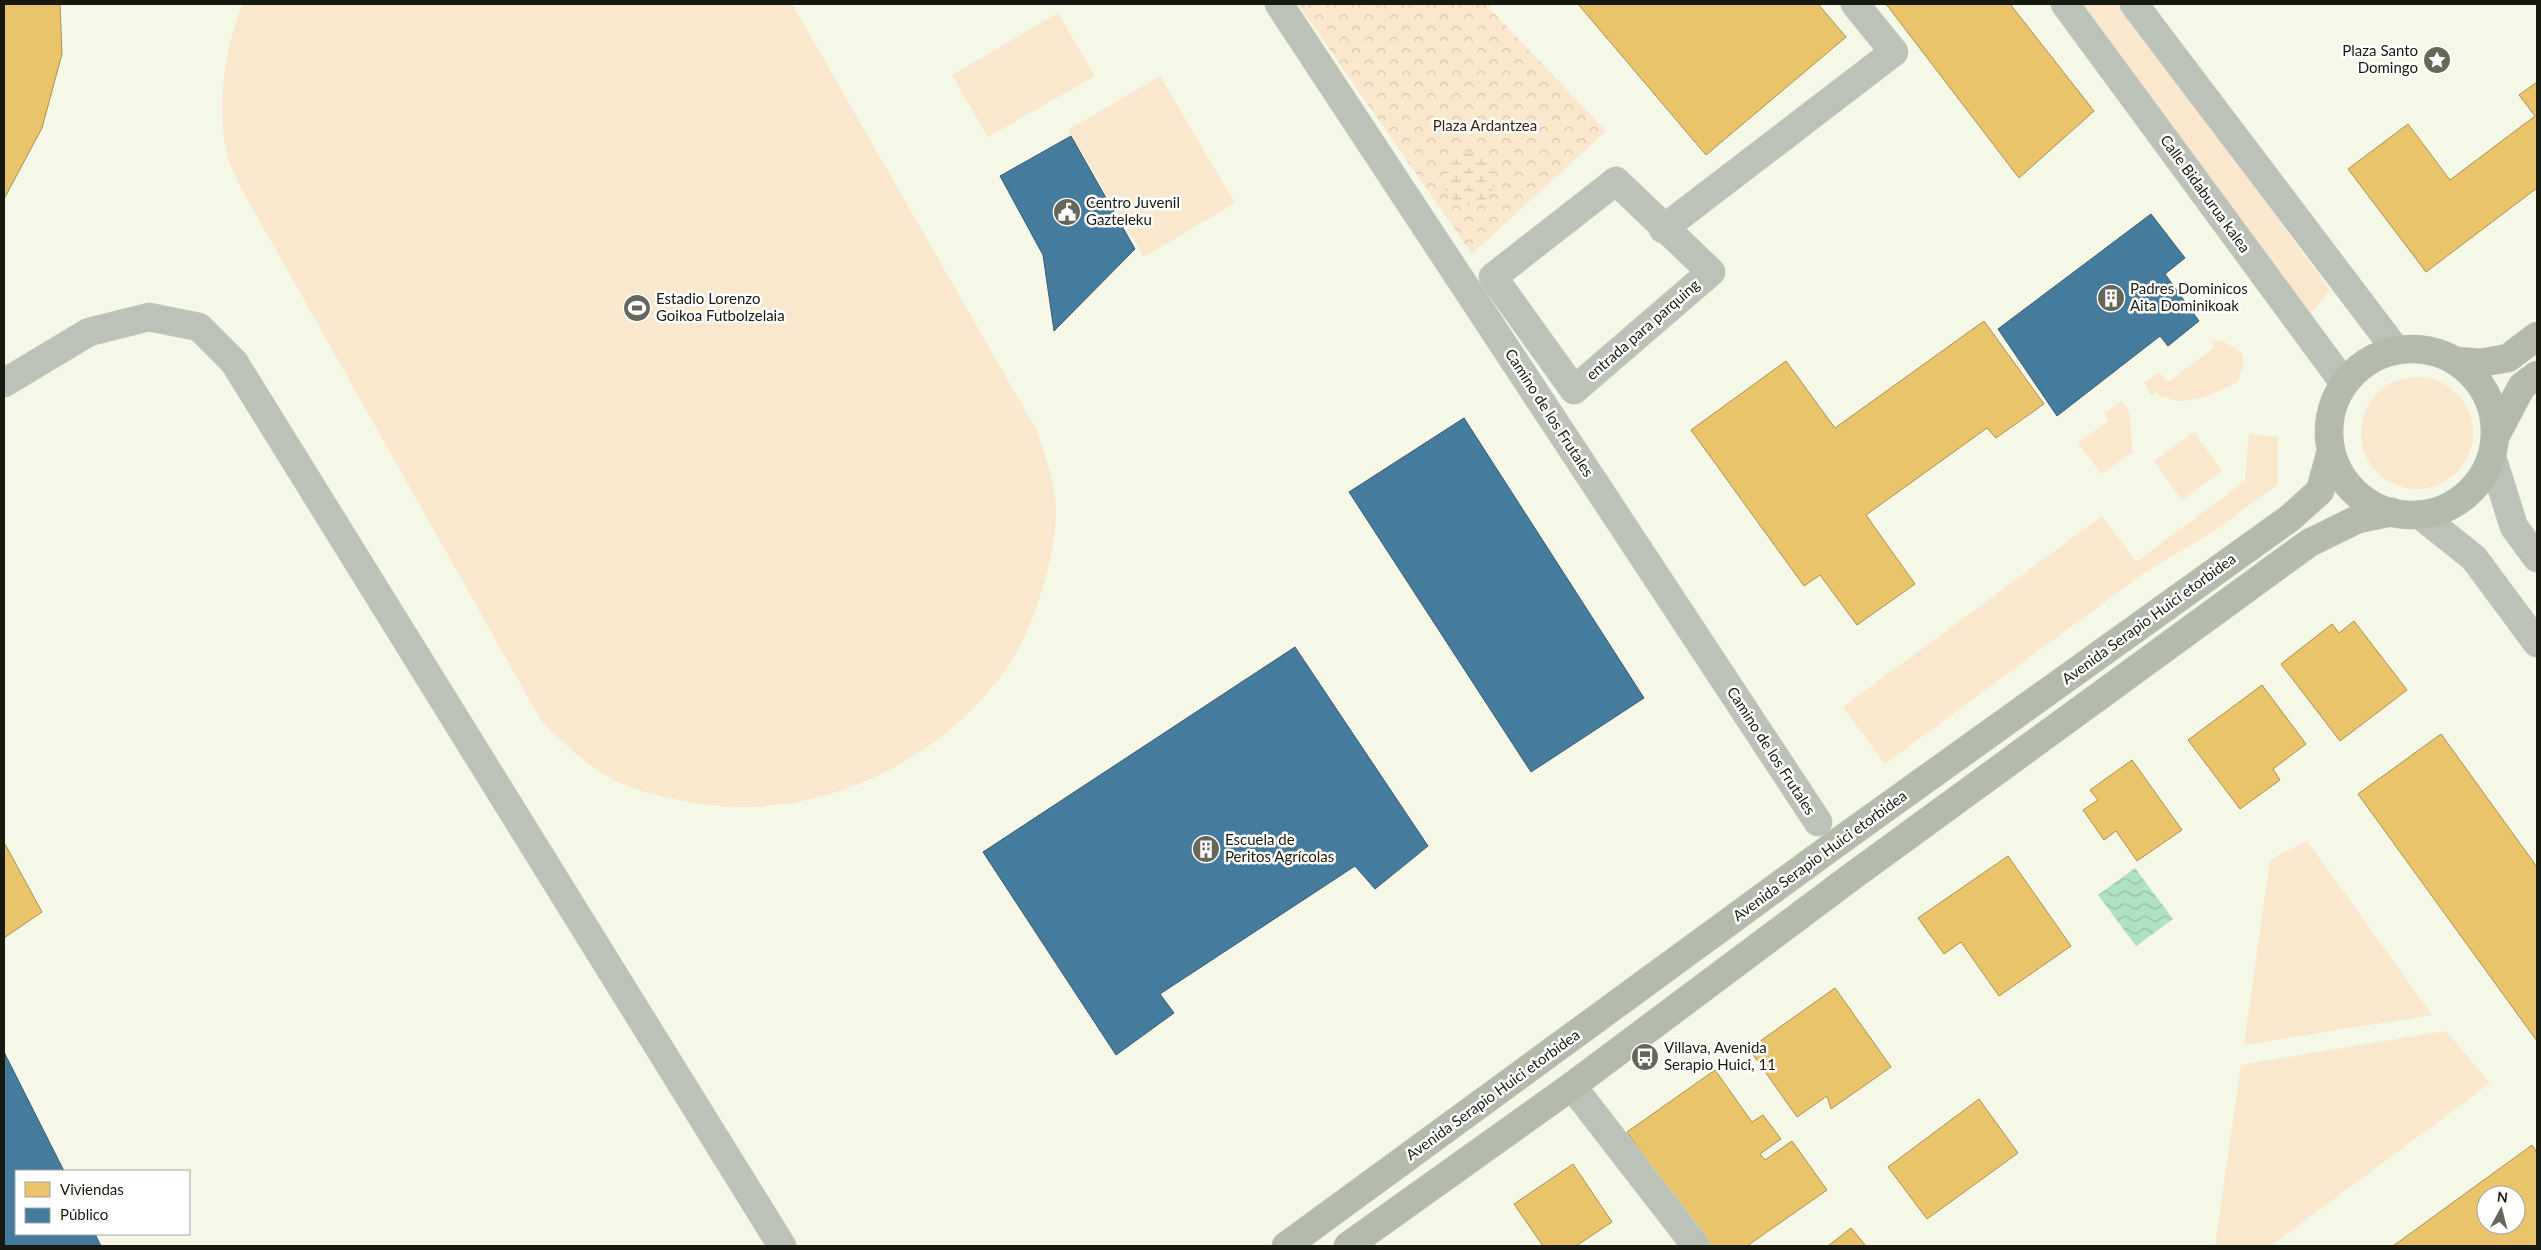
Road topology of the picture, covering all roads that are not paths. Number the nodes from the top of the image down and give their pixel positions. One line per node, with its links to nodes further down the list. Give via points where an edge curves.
1 (1279, 4): 18 (street, Camino de los Frutales)
2 (1855, 4): 5 (street, via 1894,52)
3 (2066, 4): 11 (street, Calle Bidaburua kalea)
4 (2134, 4): 7 (street)
5 (1663, 229): 5 (street, entrada para parquing, via 1616,182 1493,277 1574,390 1711,272)
6 (2537, 336): 8 (main road, via 2508,358)
7 (2396, 350): 8 (main road, via 2417,348 2438,352); 11 (main road, via 2358,368)
8 (2457, 361): 12 (main road, via 2494,412)
9 (2537, 375): 12 (main road, via 2522,386)
10 (4, 383): 20 (street, via 89,332 149,317 199,327 234,362)
11 (2344, 383): 13 (main road, via 2334,404 2329,428)
12 (2494, 446): 15 (main road, via 2482,479 2465,497 2444,509); 16 (street, via 2514,527)
13 (2331, 451): 14 (main road, via 2351,488 2370,505); 21 (main road, Avenida Serapio Huici etorbidea, via 2320,491 2290,518 1834,845)
14 (2392, 512): 15 (main road); 19 (main road, via 2358,519 2309,544 1854,875)
15 (2420, 515): 17 (street, via 2474,558)
16 (2537, 558)
17 (2537, 643)
18 (1818, 822)
19 (1572, 1086): 22 (main road); 23 (street)
20 (782, 1246)
21 (1286, 1246)
22 (1348, 1246)
23 (1696, 1246)

